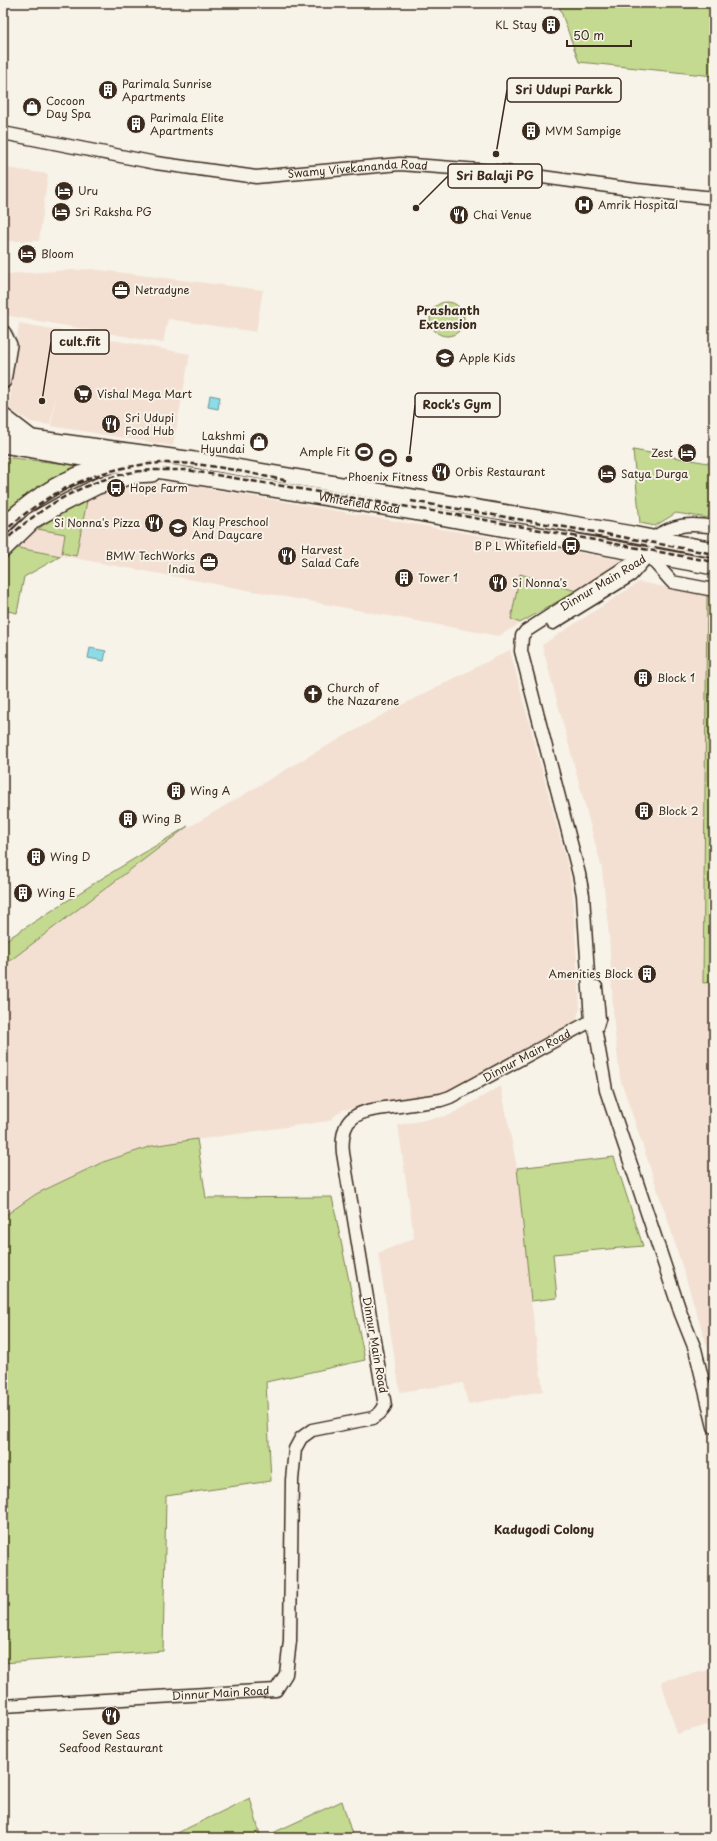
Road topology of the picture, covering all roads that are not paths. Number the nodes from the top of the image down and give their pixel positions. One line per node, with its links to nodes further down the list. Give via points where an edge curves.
1 (3, 132): 2 (street, Swamy Vivekananda Road, via 156,163 256,176 400,164 506,172)
2 (714, 198)
3 (3, 333): 4 (main road, via 9,345)
4 (3, 381)
5 (3, 416): 7 (main road)
6 (3, 434): 7 (main road, Whitefield Road)
7 (30, 436): 11 (main road, Whitefield Road)
8 (3, 445): 9 (main road, Whitefield Road)
9 (126, 464): 10 (main road, Whitefield Road); 13 (main road, via 108,466 64,482 30,502)
10 (173, 472): 11 (main road, Whitefield Road); 16 (main road, via 135,475 98,486 34,520)
11 (269, 481): 12 (main road, Whitefield Road)
12 (289, 484): 15 (main road, Whitefield Road); 18 (main road, Whitefield Road)
13 (3, 526)
14 (714, 527): 15 (street, via 687,524)
15 (653, 538): 17 (main road, Whitefield Road); 18 (street)
16 (3, 550)
17 (714, 550)
18 (648, 555): 19 (main road, Whitefield Road); 20 (street, via 672,582); 21 (street, Dinnur Main Road, via 631,575 536,632 528,644 586,872 590,895)
19 (714, 567)
20 (714, 590)
21 (595, 1020): 22 (street, Dinnur Main Road, via 606,1090 680,1314 695,1349); 23 (street, Dinnur Main Road, via 450,1097 361,1112 353,1117 344,1129 343,1154 385,1406 373,1418 312,1430 301,1438 295,1449 292,1480 290,1641 286,1674 276,1690)
22 (714, 1427)
23 (3, 1706)

